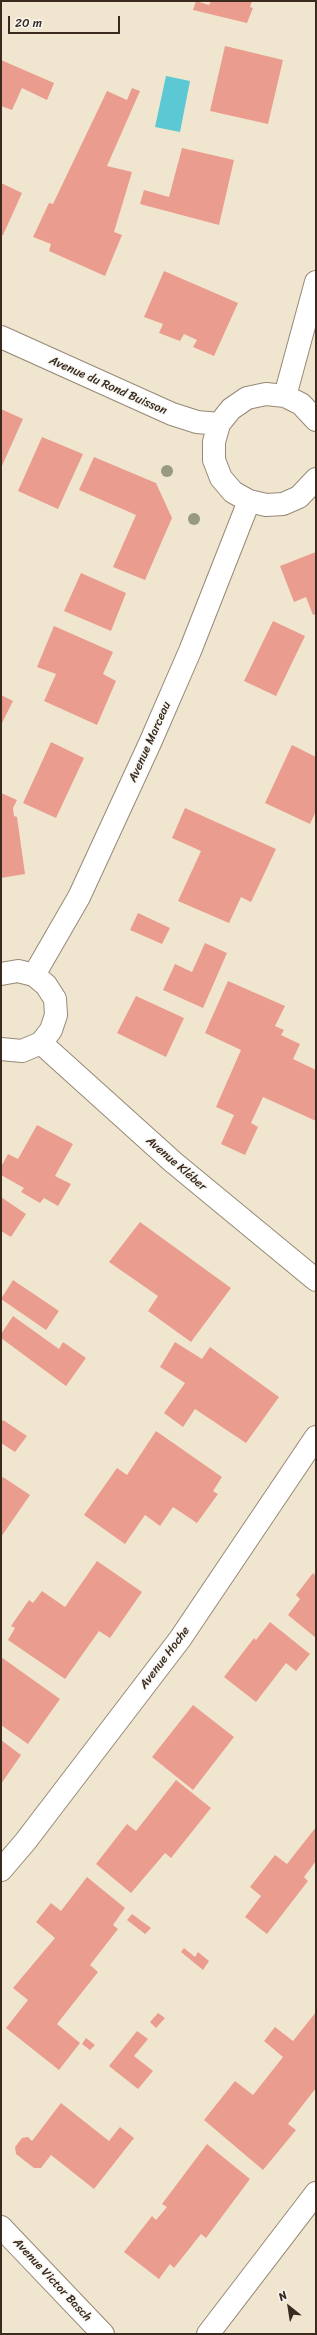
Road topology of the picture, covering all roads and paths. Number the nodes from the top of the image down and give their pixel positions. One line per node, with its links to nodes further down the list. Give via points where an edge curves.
1 (316, 282): 3 (street)
2 (1, 337): 5 (street, Avenue du Rond Buisson, via 172,414 198,422)
3 (285, 396): 4 (street, via 302,404); 5 (street, via 266,394 247,398 231,409)
4 (316, 420)
5 (219, 424): 7 (street, via 214,442 214,460 225,483 233,492)
6 (316, 479): 7 (street, via 299,497 283,504 266,505)
7 (249, 501): 9 (street, Avenue Marceau, via 190,651 150,743 79,897)
8 (1, 974): 9 (street, via 18,971)
9 (34, 975): 10 (street, via 46,985 54,999 56,1015 51,1030)
10 (41, 1043): 11 (street, via 22,1051); 12 (street, Avenue Kléber, via 173,1162)
11 (1, 1049)
12 (316, 1280)
13 (316, 1437): 14 (street, Avenue Hoche, via 180,1639)
14 (1, 1870)
15 (316, 2194): 18 (street)
16 (1, 2227): 17 (street, Avenue Victor Basch)
17 (103, 2334)
18 (208, 2334)

